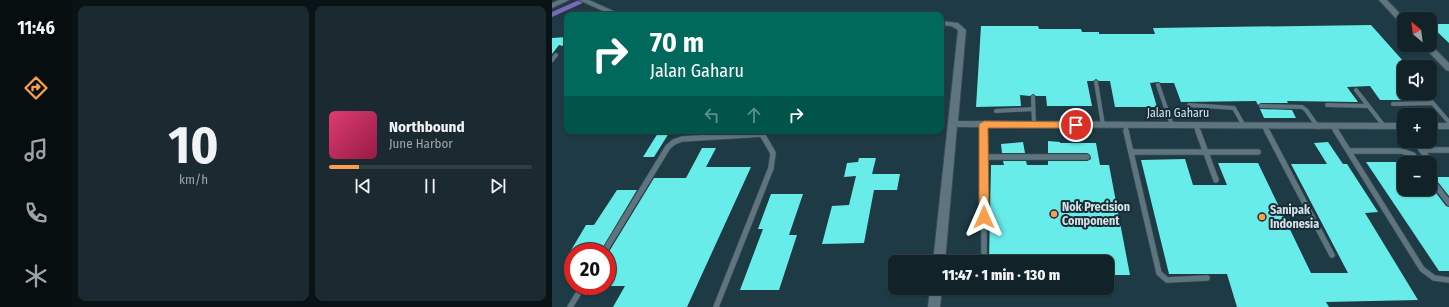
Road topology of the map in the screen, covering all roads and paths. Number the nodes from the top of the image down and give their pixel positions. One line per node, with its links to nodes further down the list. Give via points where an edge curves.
1 (558, 0): 5 (street)
2 (565, 0): 5 (street)
3 (583, 0): 6 (street)
4 (1383, 0): 7 (street)
5 (552, 4)
6 (611, 12)
7 (1397, 15)
8 (944, 23): 27 (street, via 953,23 962,30)
9 (1433, 52): 12 (street)
10 (556, 55): 11 (lane)
11 (552, 60)
12 (1449, 68)
13 (1096, 82): 30 (lane)
14 (1158, 85): 32 (lane)
15 (1356, 90): 23 (lane)
16 (1033, 97): 24 (lane)
17 (1430, 100): 18 (lane)
18 (1433, 103): 19 (lane); 26 (lane)
19 (1394, 104)
20 (1327, 105): 23 (lane)
21 (1189, 106): 34 (lane, via 1234,108)
22 (1261, 106): 40 (lane, via 1302,107)
23 (1368, 106): 36 (lane)
24 (1033, 109): 25 (lane); 29 (lane)
25 (996, 111)
26 (1449, 122)
27 (953, 124): 28 (street, Jalan Gaharu); 58 (street)
28 (984, 124): 29 (street, Jalan Gaharu); 52 (lane)
29 (1034, 125): 30 (street, Jalan Gaharu)
30 (1103, 125): 31 (street, Jalan Gaharu)
31 (1125, 125): 32 (street, Jalan Gaharu); 48 (lane)
32 (1172, 125): 33 (street, Jalan Gaharu)
33 (1196, 126): 34 (street, Jalan Gaharu); 46 (lane)
34 (1244, 126): 35 (street, Jalan Gaharu)
35 (1264, 126): 40 (street, Jalan Gaharu); 60 (lane)
36 (1384, 126): 37 (street, Jalan Gaharu); 41 (street, Jalan Gaharu)
37 (1397, 126)
38 (1437, 126): 39 (street)
39 (1449, 126)
40 (1318, 127): 41 (street, Jalan Gaharu)
41 (1333, 127): 47 (lane)
42 (751, 134): 57 (lane, via 674,142 668,147)
43 (764, 134): 66 (lane, via 773,153 771,168)
44 (1422, 150): 45 (lane); 51 (lane)
45 (1449, 150)
46 (1206, 151): 48 (lane); 49 (lane); 54 (lane)
47 (1350, 151): 50 (lane, via 1402,150); 62 (lane, via 1422,268 1440,281)
48 (1131, 152): 61 (lane, via 1159,274 1167,280)
49 (1258, 152)
50 (1413, 156)
51 (1426, 156)
52 (983, 157): 53 (lane); 59 (lane)
53 (1087, 157)
54 (1216, 180)
55 (1437, 187): 56 (lane)
56 (1449, 203)
57 (609, 243)
58 (940, 255)
59 (984, 255)
60 (1332, 255)
61 (1207, 278)
62 (1449, 280)
63 (577, 295): 65 (lane)
64 (935, 295): 67 (street)
65 (570, 307)
66 (716, 307)
67 (934, 307)

